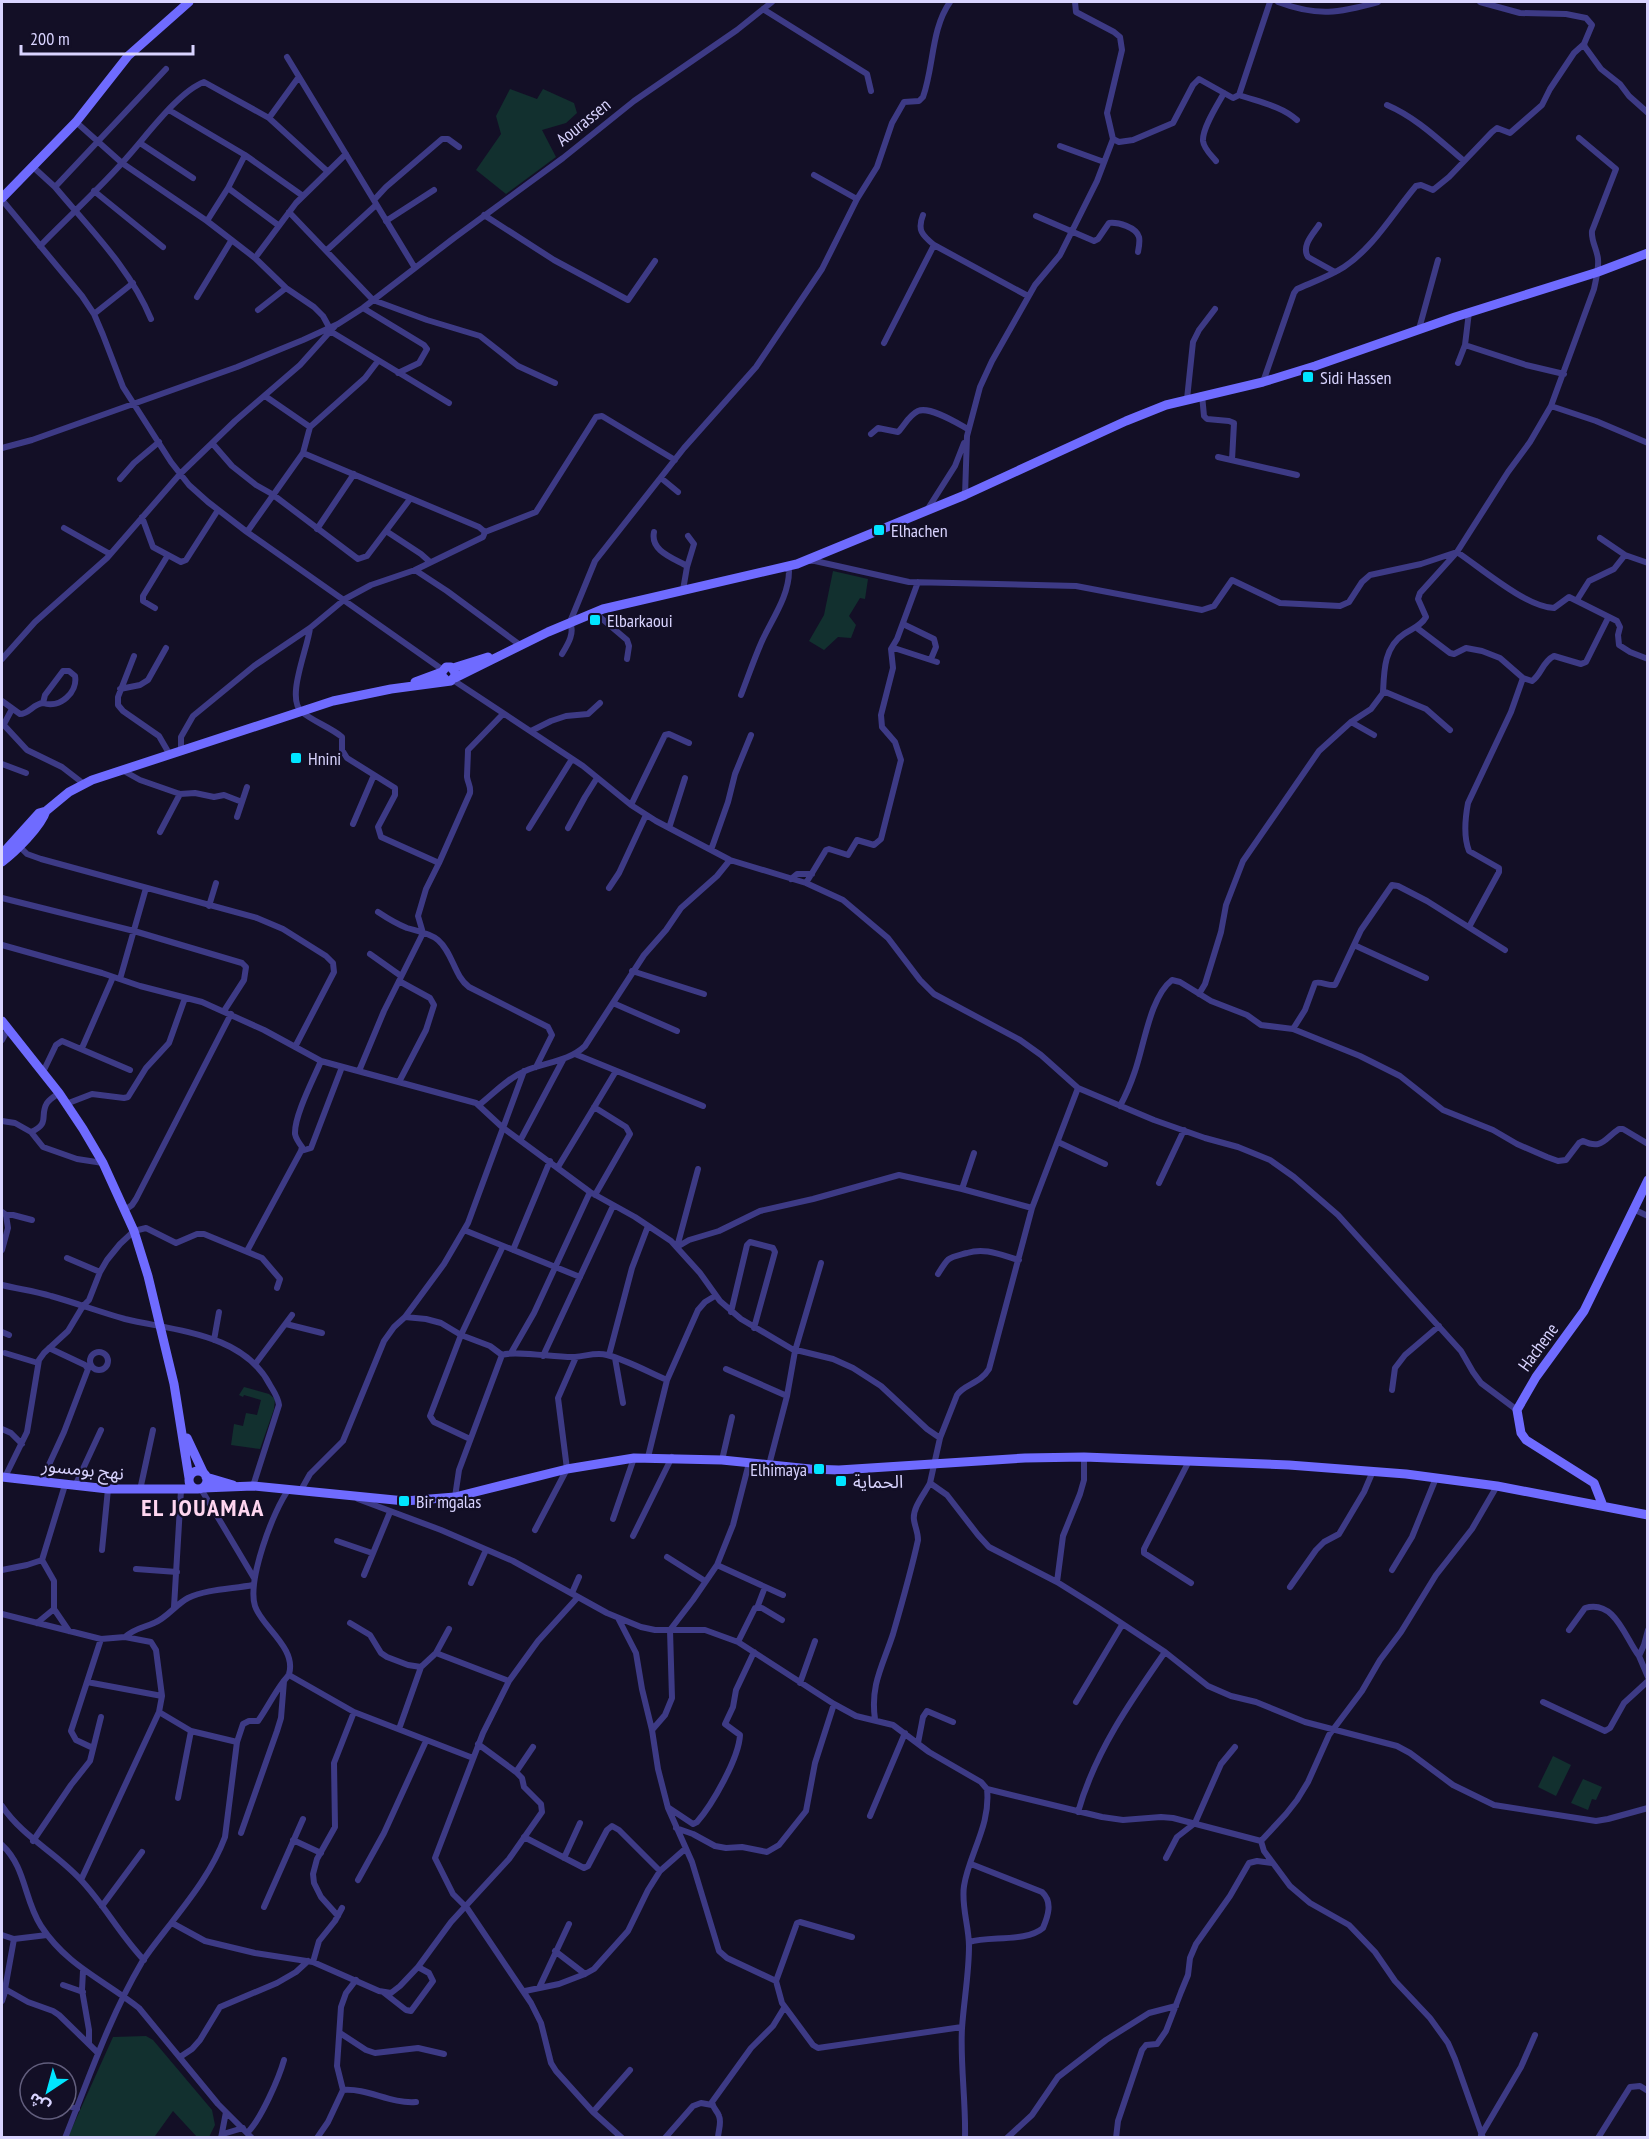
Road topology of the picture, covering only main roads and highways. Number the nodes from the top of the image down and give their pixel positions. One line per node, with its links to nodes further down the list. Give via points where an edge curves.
1 (189, 2): 2 (main road, via 128,56 76,122)
2 (2, 199)
3 (1647, 252): 4 (main road, via 1598,272 1263,382 1145,413 965,495 806,561 594,612 449,675 300,711 122,770 59,798 42,821)
4 (16, 844): 5 (main road); 6 (main road)
5 (2, 854)
6 (2, 862)
7 (5, 1025): 9 (main road, via 59,1093 103,1163 125,1210 160,1325)
8 (1647, 1180): 16 (main road, Hachene, via 1584,1311 1517,1410 1521,1433 1527,1440 1594,1483)
9 (181, 1419): 10 (main road, via 189,1446); 12 (main road)
10 (205, 1474): 12 (main road, via 196,1471); 13 (main road, نهج بومسور); 14 (main road, via 207,1483)
11 (3, 1477): 15 (main road, نهج بومسور, via 108,1489)
12 (189, 1479): 14 (main road, via 191,1486); 15 (main road, نهج بومسور)
13 (235, 1486): 14 (main road, نهج بومسور); 16 (main road, نهج بومسور, via 405,1501 454,1497 567,1469 648,1457 839,1470 1084,1457 1372,1471 1497,1486)
14 (200, 1489): 15 (main road, نهج بومسور)
15 (161, 1490)
16 (1603, 1506): 17 (main road, نهج بومسور)
17 (1647, 1515)

